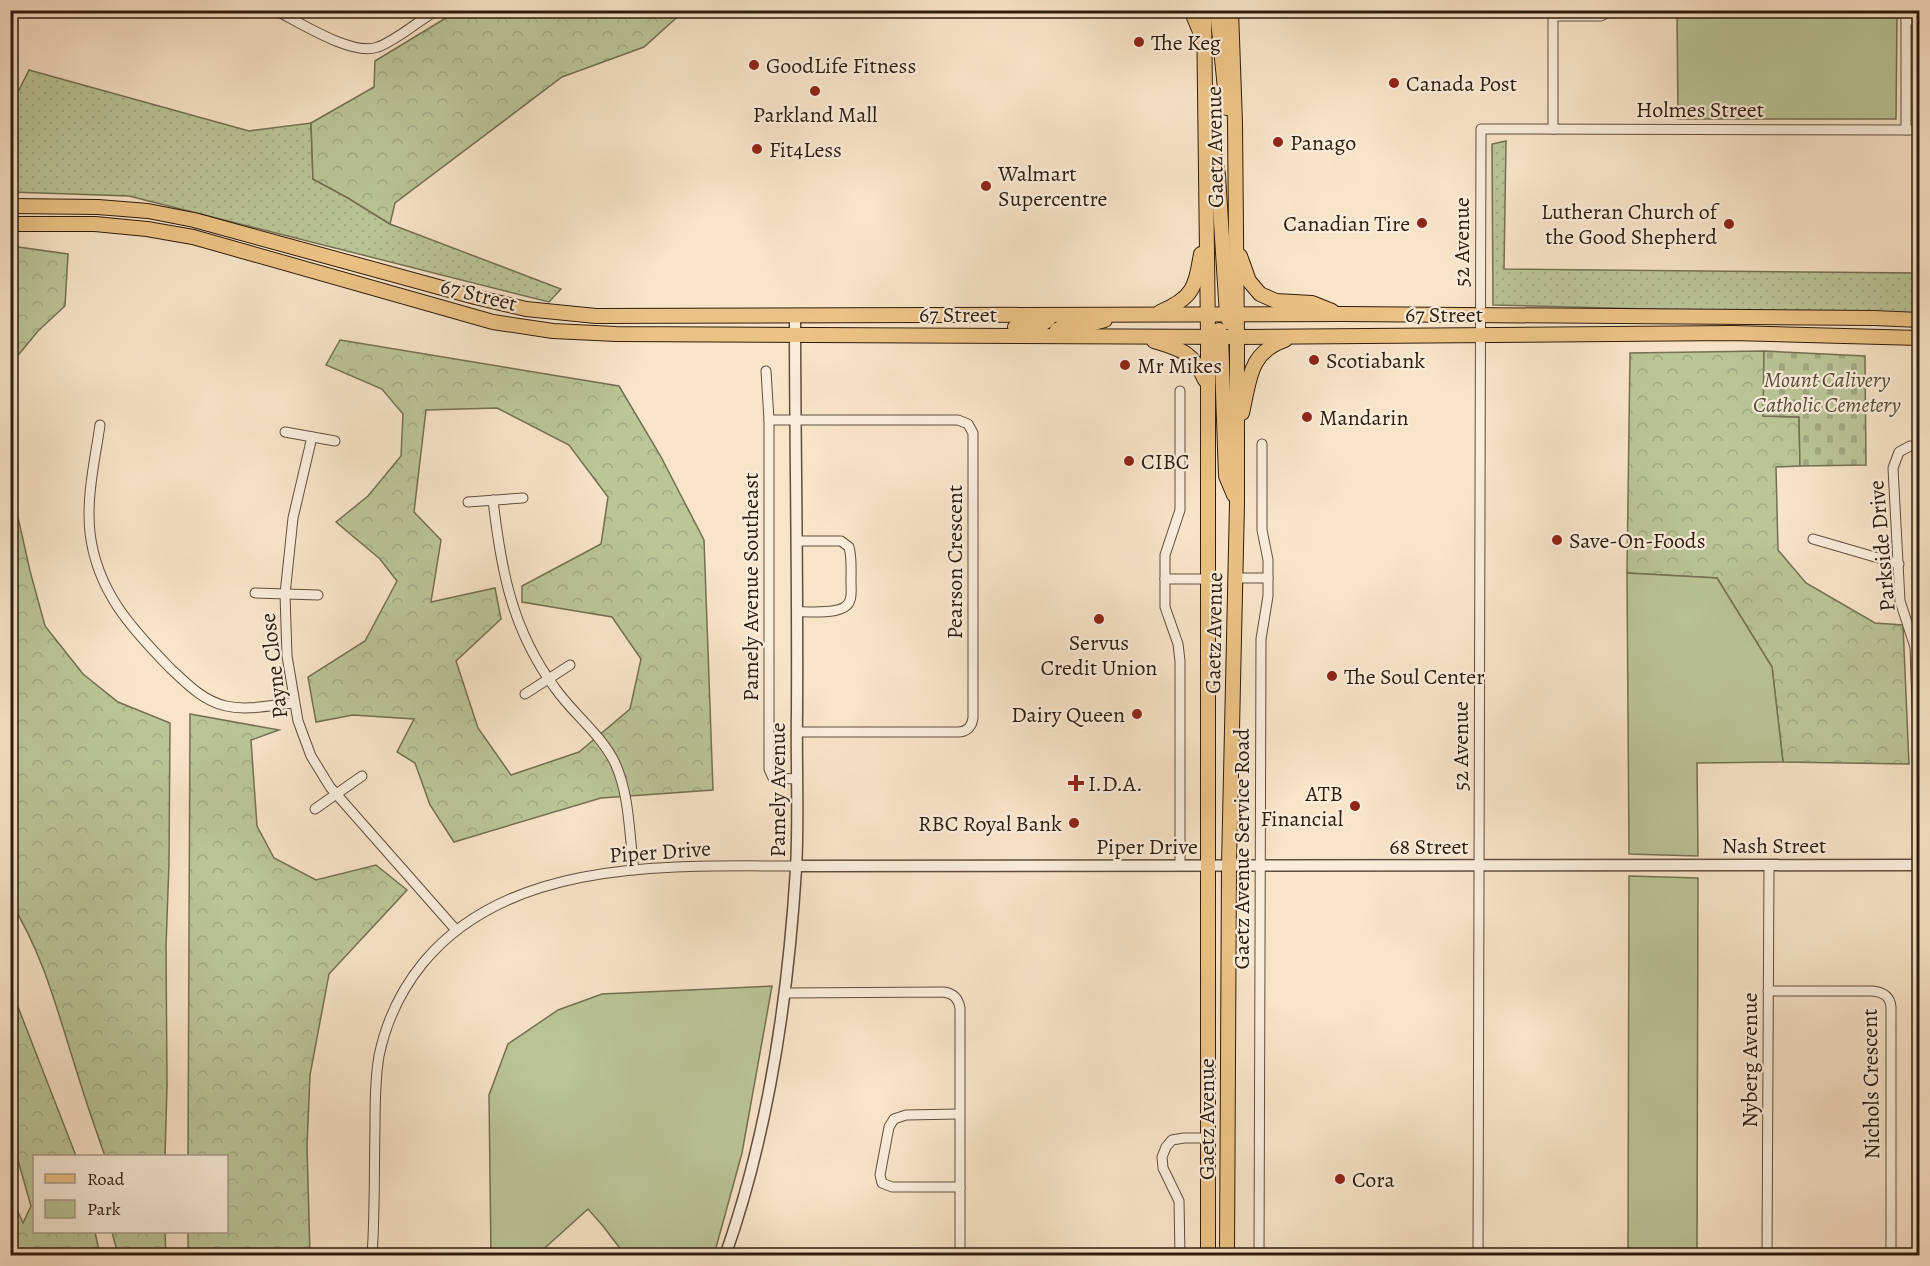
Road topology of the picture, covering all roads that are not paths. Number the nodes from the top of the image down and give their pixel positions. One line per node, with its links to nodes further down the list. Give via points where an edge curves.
1 (275, 10): 2 (street, via 349,47 366,50 381,46)
2 (437, 10)
3 (1191, 10): 11 (main road)
4 (1204, 10): 11 (main road, Gaetz Avenue)
5 (1217, 10): 13 (main road, via 1226,107)
6 (1231, 10): 13 (main road, Gaetz Avenue)
7 (1612, 10): 8 (street, via 1601,16)
8 (1553, 13): 15 (street)
9 (1906, 15): 10 (street); 16 (street)
10 (1920, 20)
11 (1205, 48): 12 (main road, Gaetz Avenue)
12 (1207, 117): 19 (main road, Gaetz Avenue); 27 (main road, via 1218,175)
13 (1235, 123): 21 (main road, Gaetz Avenue)
14 (1481, 129): 15 (street, Holmes Street); 28 (street, 52 Avenue)
15 (1553, 129): 16 (street, Holmes Street)
16 (1906, 130): 17 (street, Holmes Street)
17 (1920, 130)
18 (10, 206): 29 (main road, 67 Street, via 98,207 194,220 526,309 625,317)
19 (1207, 216): 25 (main road, via 1198,273 1190,293 1179,304); 26 (main road, Gaetz Avenue)
20 (10, 224): 31 (main road, 67 Street, via 95,224 193,237 492,322 553,331)
21 (1237, 246): 22 (main road, via 1249,281 1260,294 1276,302 1312,303); 27 (main road, Gaetz Avenue)
22 (1343, 314): 27 (main road, 67 Street); 28 (main road, 67 Street)
23 (1051, 315): 24 (main road, 67 Street); 29 (main road, 67 Street); 32 (main road, via 1036,326 976,328)
24 (1119, 315): 25 (main road, 67 Street); 34 (main road, via 1093,324 1062,327)
25 (1155, 315): 26 (main road, 67 Street)
26 (1208, 315): 27 (main road, 67 Street); 35 (main road, via 1216,324)
27 (1232, 315): 38 (main road)
28 (1480, 316): 30 (main road, 67 Street); 33 (street, 52 Avenue)
29 (795, 317): 31 (street, Pamely Avenue)
30 (1920, 320)
31 (795, 334): 32 (main road, 67 Street); 44 (street, Pamely Avenue)
32 (948, 335): 34 (main road, 67 Street)
33 (1480, 335): 36 (main road, 67 Street); 39 (main road, 67 Street, via 1732,333); 82 (street, 52 Avenue)
34 (1055, 336): 37 (main road, 67 Street)
35 (1214, 336): 37 (main road, 67 Street); 38 (main road, 67 Street); 41 (main road, Gaetz Avenue); 55 (main road, via 1226,476)
36 (1294, 336): 38 (main road, 67 Street); 47 (main road, via 1270,346 1256,359)
37 (1135, 337): 41 (main road, via 1182,350 1197,363)
38 (1237, 337): 47 (main road, Gaetz Avenue)
39 (1920, 338)
40 (766, 371): 43 (street, Pamely Avenue Southeast)
41 (1207, 386): 62 (main road, Gaetz Avenue)
42 (1180, 391): 61 (street, via 1180,510 1166,549)
43 (769, 420): 44 (street, Pearson Crescent); 74 (street, Pamely Avenue Southeast, via 770,770 773,778)
44 (796, 420): 57 (street, Pamely Avenue); 72 (street, Pearson Crescent, via 961,420 973,433 971,726 958,732)
45 (100, 424): 70 (street, via 90,498 91,535 102,578 122,616 184,681 209,700 236,708)
46 (285, 432): 48 (street)
47 (1236, 436): 55 (main road, Gaetz Avenue)
48 (312, 437): 49 (street); 64 (street, Payne Close, via 293,518)
49 (335, 441)
50 (1263, 444): 60 (street, Gaetz Avenue Service Road, via 1262,530)
51 (1920, 447): 58 (street, Parkside Drive, via 1910,446 1899,452 1893,468)
52 (523, 498): 53 (street)
53 (493, 500): 54 (street); 68 (street, via 507,591 522,633)
54 (468, 502)
55 (1237, 502): 59 (main road, Gaetz Avenue)
56 (1813, 539): 58 (street)
57 (797, 541): 66 (street, Pamely Avenue); 66 (street, via 841,541 849,547 851,555 851,597 845,608)
58 (1899, 564): 71 (street, Parkside Drive, via 1900,601 1915,647)
59 (1235, 578): 60 (street); 80 (main road, Gaetz Avenue)
60 (1268, 578): 81 (street, Gaetz Avenue Service Road, via 1261,639)
61 (1165, 579): 62 (street); 78 (street, via 1165,607 1180,661)
62 (1208, 579): 79 (main road, Gaetz Avenue)
63 (255, 593): 64 (street, Payne Close)
64 (285, 594): 65 (street, Payne Close); 70 (street, Payne Close, via 287,656)
65 (318, 595)
66 (797, 612): 72 (street, Pamely Avenue)
67 (570, 665): 68 (street)
68 (548, 679): 69 (street); 87 (street, via 602,742 616,765)
69 (525, 694)
70 (294, 703): 76 (street, Payne Close, via 311,756)
71 (1918, 728): 75 (street, Parkside Drive)
72 (797, 732): 74 (street, Pamely Avenue)
73 (362, 776): 76 (street)
74 (797, 779): 86 (street, Pamely Avenue)
75 (1920, 792)
76 (336, 795): 77 (street); 88 (street, Payne Close)
77 (315, 809)
78 (1180, 865): 79 (street, Piper Drive); 86 (street, Piper Drive)
79 (1209, 865): 80 (street, Piper Drive); 92 (main road, Gaetz Avenue)
80 (1229, 865): 81 (street, 68 Street); 99 (main road, Gaetz Avenue)
81 (1261, 865): 82 (street, 68 Street); 100 (street, Gaetz Avenue Service Road)
82 (1479, 865): 83 (street, 68 Street); 101 (street, 52 Avenue)
83 (1629, 865): 84 (street, Nash Street)
84 (1769, 865): 85 (street, Nash Street); 89 (street, Nyberg Avenue)
85 (1920, 865)
86 (796, 866): 87 (street, Piper Drive); 90 (street, Pamely Avenue)
87 (634, 870): 88 (street, Piper Drive, via 537,889 497,904)
88 (456, 930): 94 (street, Piper Drive, via 408,983 381,1046 375,1093)
89 (1768, 991): 102 (street, Nyberg Avenue); 103 (street, Nichols Crescent, via 1872,991 1889,999)
90 (785, 993): 91 (street, via 952,994 959,1006); 95 (street, Pamely Avenue, via 764,1113)
91 (960, 1114): 93 (street); 93 (street, via 906,1115 894,1119 880,1175 882,1183 892,1187)
92 (1208, 1138): 97 (street, via 1172,1140 1162,1157 1163,1168 1179,1201); 98 (main road, Gaetz Avenue)
93 (960, 1187): 96 (street)
94 (372, 1256)
95 (725, 1256)
96 (960, 1256)
97 (1180, 1256)
98 (1208, 1256)
99 (1227, 1256)
100 (1258, 1256)
101 (1478, 1256)
102 (1767, 1256)
103 (1889, 1256)

